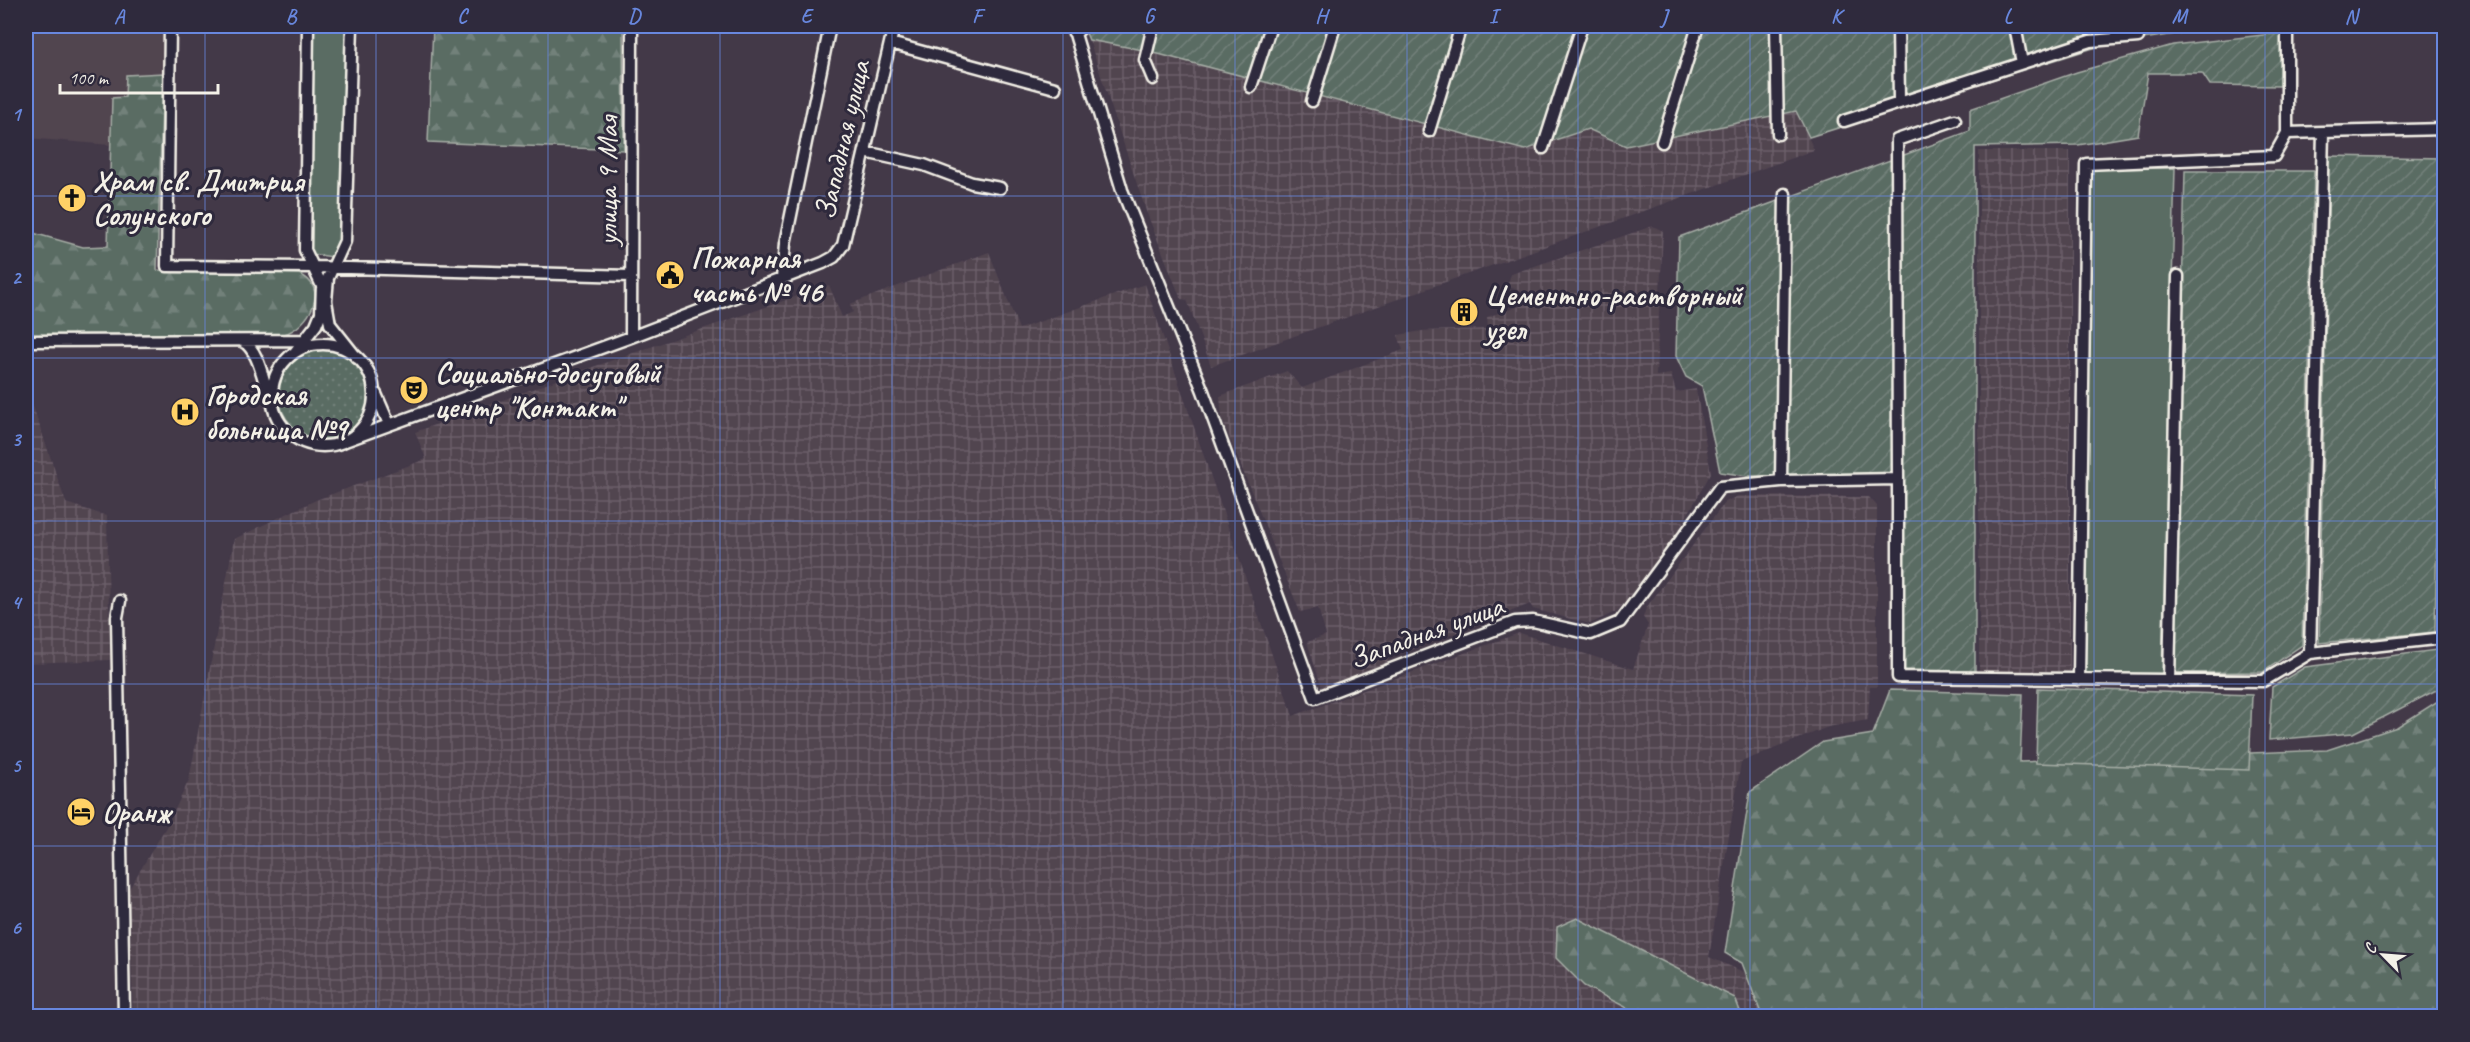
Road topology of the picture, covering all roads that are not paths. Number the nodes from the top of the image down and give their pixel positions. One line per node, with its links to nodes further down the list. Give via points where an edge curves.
1 (170, 26): 39 (street, via 167,266)
2 (308, 26): 39 (street, via 305,250)
3 (352, 26): 40 (street, via 345,241)
4 (632, 26): 41 (street, улица 9 Мая)
5 (830, 26): 43 (street, via 785,244)
6 (894, 26): 20 (street, Западная улица)
7 (1083, 26): 19 (street)
8 (1153, 26): 22 (street, via 1145,60)
9 (1271, 26): 24 (street)
10 (1335, 26): 25 (street)
11 (1461, 26): 30 (street)
12 (1582, 26): 35 (street)
13 (1698, 26): 34 (street)
14 (1776, 26): 33 (street)
15 (1898, 26): 26 (street)
16 (2015, 26): 21 (street)
17 (2138, 26): 21 (street, via 2138,37 2090,41)
18 (2287, 28): 32 (street)
19 (1072, 30): 56 (street, Западная улица, via 1122,190 1203,391 1316,698 1515,622 1533,621 1591,634 1620,622 1720,487)
20 (890, 43): 23 (street); 36 (street, Западная улица)
21 (2022, 63): 26 (street)
22 (1153, 79)
23 (1055, 87)
24 (1251, 87)
25 (1312, 100)
26 (1899, 101): 28 (street)
27 (1955, 120): 55 (street, via 1897,140)
28 (1844, 121)
29 (2445, 129): 31 (street)
30 (1429, 131)
31 (2323, 132): 32 (street); 59 (street)
32 (2287, 133): 60 (street, via 2274,156 2086,164)
33 (1778, 134)
34 (1662, 142)
35 (1543, 148)
36 (865, 152): 37 (street); 43 (street, Западная улица, via 843,244 834,257)
37 (1000, 188)
38 (1785, 194): 56 (street)
39 (314, 267): 40 (street); 45 (street, via 322,286 321,313)
40 (333, 268): 41 (street); 50 (street, via 327,285 326,313)
41 (630, 276): 44 (street, улица 9 Мая)
42 (2178, 276): 61 (street)
43 (782, 279): 44 (street, Западная улица)
44 (631, 338): 53 (street, Западная улица)
45 (304, 340): 47 (street); 48 (street); 49 (street)
46 (26, 341): 47 (street)
47 (242, 341): 52 (street, via 253,351)
48 (332, 345): 49 (street, via 313,345); 50 (street)
49 (295, 352): 52 (street, via 277,374 272,388)
50 (357, 358): 51 (street, via 369,373)
51 (373, 387): 53 (street); 54 (street, via 370,415)
52 (273, 406): 54 (street, via 285,429 302,442 324,446)
53 (389, 424): 54 (street, Западная улица)
54 (345, 441)
55 (1898, 479): 56 (street, Западная улица); 60 (street, via 1898,677)
56 (1781, 481)
57 (120, 601): 62 (street, via 117,617)
58 (2445, 638): 59 (street)
59 (2310, 653): 61 (street, via 2263,681)
60 (2079, 680): 61 (street)
61 (2169, 681)
62 (124, 1017)

